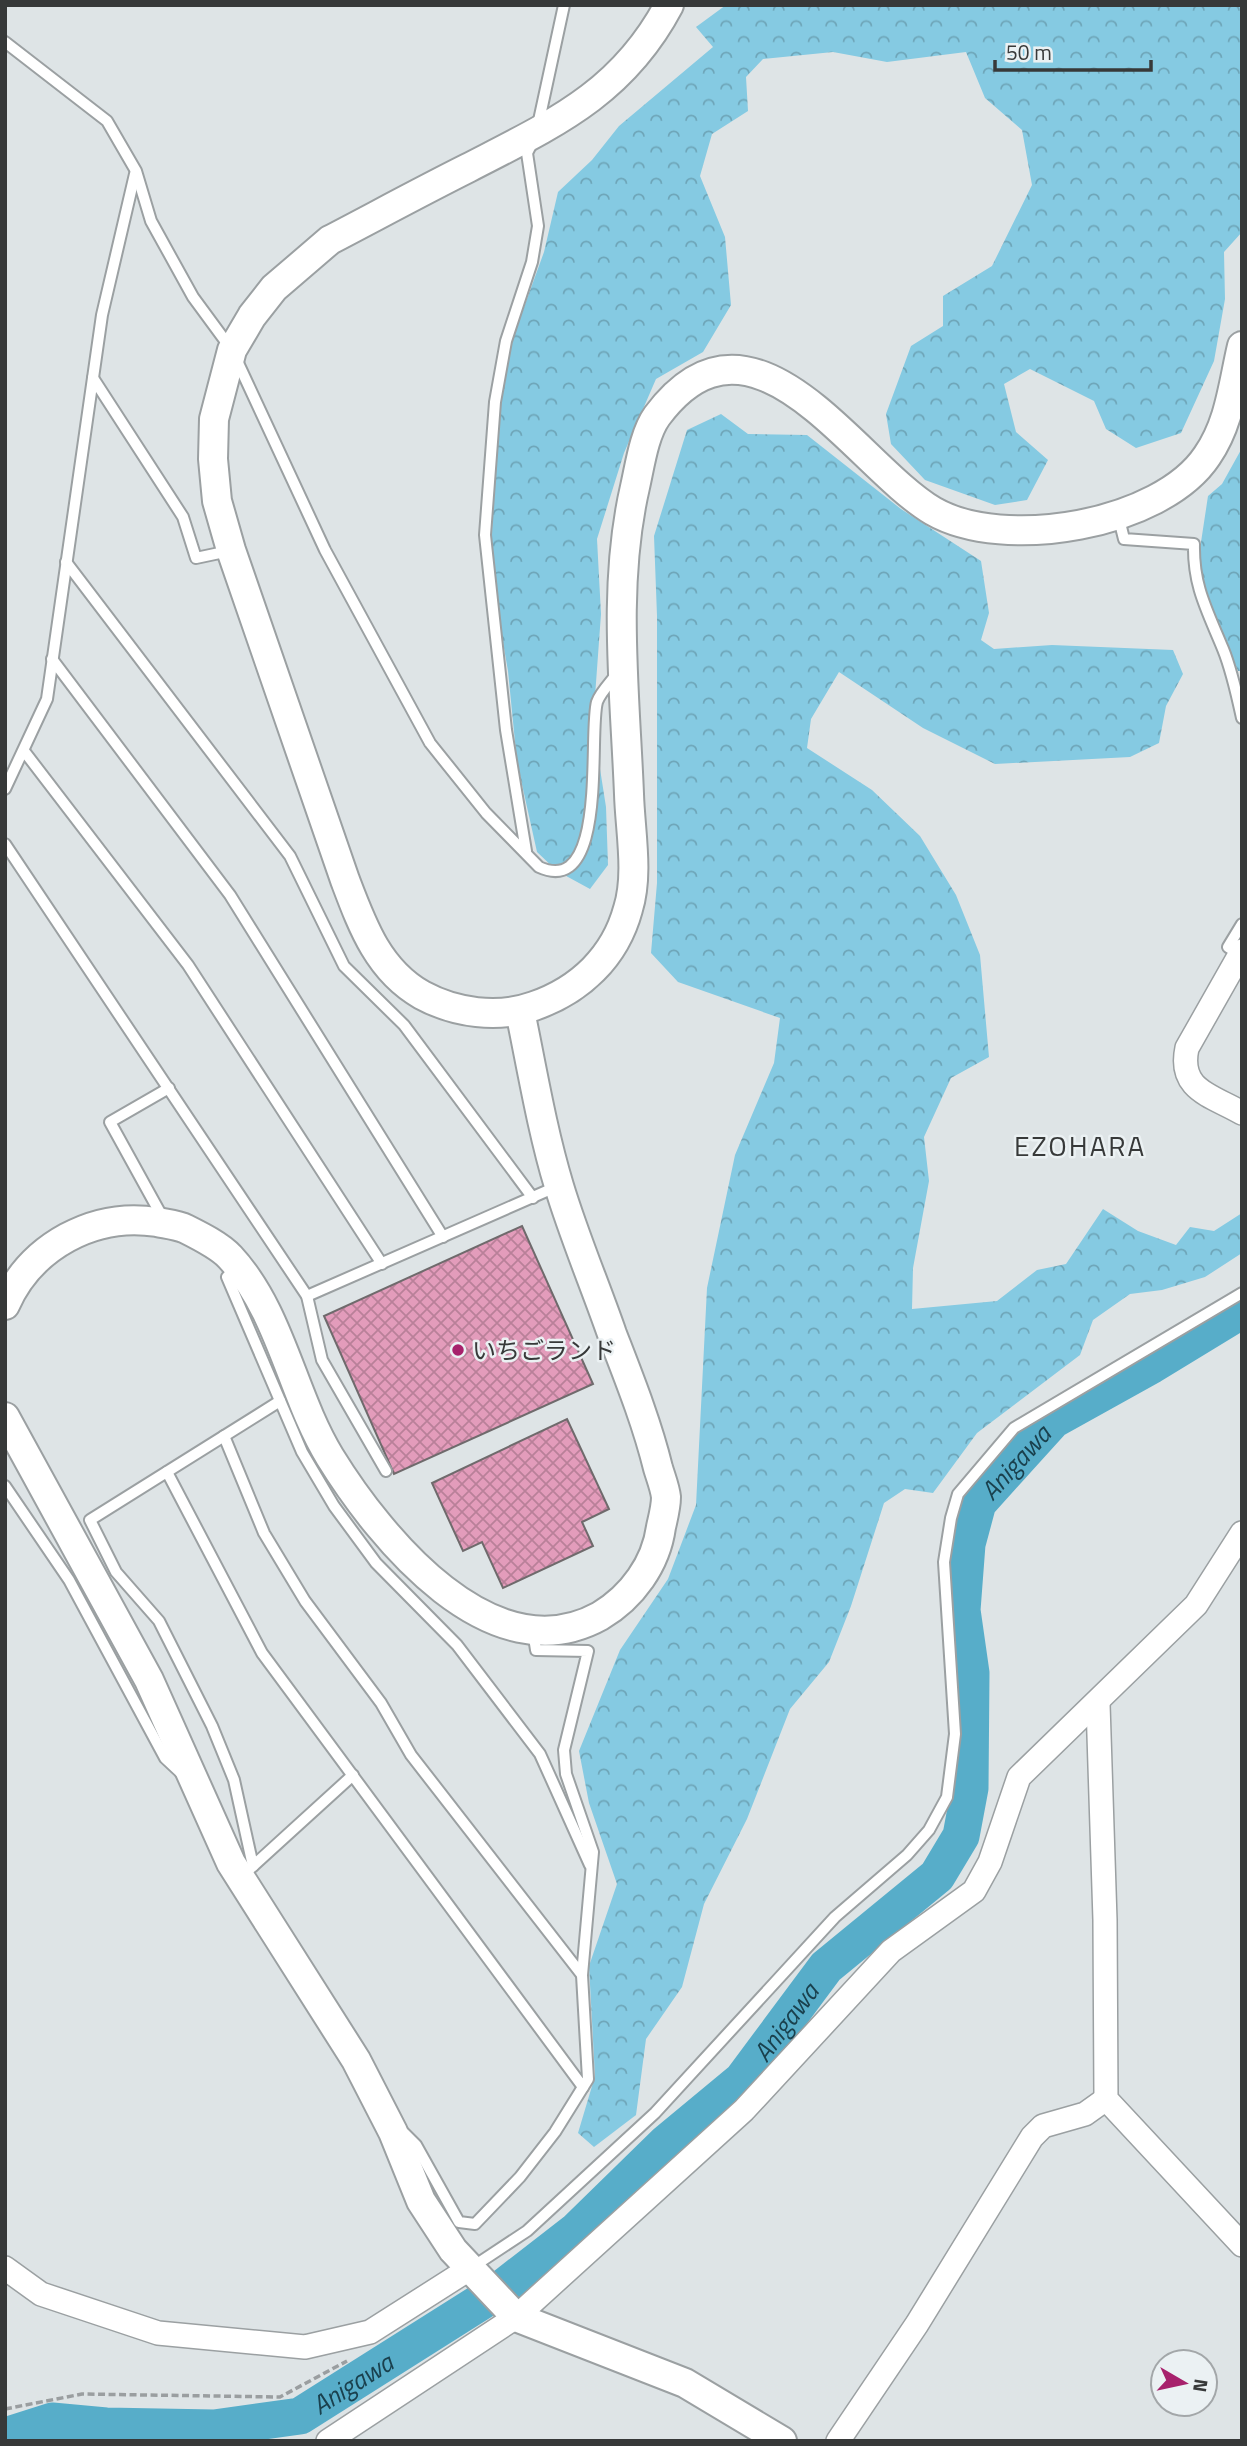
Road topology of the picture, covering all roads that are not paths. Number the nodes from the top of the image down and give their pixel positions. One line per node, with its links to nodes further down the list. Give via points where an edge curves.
1 (564, 5): 4 (lane)
2 (669, 5): 4 (street, via 651,38 601,91)
3 (5, 42): 5 (lane, via 107,121)
4 (536, 132): 7 (street, via 330,240 274,288); 18 (lane, via 527,153 538,226 532,262 506,341 495,402 485,535 506,730)
5 (136, 171): 7 (lane, via 151,221 193,297); 8 (lane, via 102,315)
6 (1242, 346): 9 (street, via 1230,405 1206,458 1174,490)
7 (232, 350): 10 (street, via 214,419 217,500); 18 (lane, via 325,550 429,743 486,813)
8 (93, 378): 10 (lane, via 183,517 196,558); 11 (lane)
9 (1118, 515): 13 (street, via 1015,531 934,512 866,457 820,409 774,379 737,371 711,373 687,386 655,419 641,460 627,521); 14 (lane, via 1124,539 1194,544 1193,571 1224,651)
10 (231, 550): 21 (street, via 363,929 386,966 424,996 484,1014)
11 (66, 562): 12 (lane); 25 (lane, via 290,856 344,966 404,1025)
12 (52, 659): 15 (lane, via 47,699); 27 (lane, via 230,895)
13 (624, 666): 18 (lane, via 597,700 592,812 575,859 563,870 550,872); 21 (street, via 633,857 630,906 599,965 556,999)
14 (1242, 718)
15 (24, 751): 16 (lane); 28 (lane, via 188,965)
16 (5, 789)
17 (5, 844): 22 (lane)
18 (526, 851)
19 (1242, 924): 20 (lane, via 1228,947)
20 (1240, 953): 23 (street, via 1187,1048 1184,1066 1196,1087)
21 (520, 1011): 24 (street)
22 (169, 1088): 26 (lane, via 110,1122); 31 (lane)
23 (1242, 1113)
24 (558, 1186): 25 (lane); 41 (street, via 652,1442 666,1497 650,1567 626,1597 598,1617 562,1629)
25 (533, 1198): 27 (lane)
26 (166, 1224): 29 (street, via 183,1227 229,1256); 32 (street, via 138,1219 99,1224 65,1238 31,1262)
27 (443, 1237): 28 (lane)
28 (382, 1264): 31 (lane)
29 (237, 1268): 33 (lane, via 227,1278); 41 (street, via 263,1306 329,1455 365,1508 407,1555 462,1605 498,1623)
30 (1242, 1293): 53 (lane, via 1014,1428 958,1494 944,1562 954,1734 947,1797 929,1830 835,1917 655,2113 527,2231)
31 (307, 1296): 36 (lane, via 322,1360)
32 (5, 1305)
33 (280, 1401): 35 (lane); 45 (lane, via 302,1452 334,1506 376,1563 457,1645 540,1754)
34 (5, 1417): 40 (street)
35 (224, 1436): 37 (lane); 47 (lane, via 264,1532 305,1601 381,1703 411,1755)
36 (386, 1471)
37 (167, 1472): 40 (lane, via 89,1520); 43 (lane, via 262,1653)
38 (5, 1486): 44 (lane, via 69,1580 164,1758)
39 (1242, 1533): 42 (street, via 1196,1605)
40 (100, 1566): 44 (street); 46 (lane, via 116,1572 159,1621 212,1726 234,1780)
41 (533, 1631): 45 (lane, via 536,1650 588,1651 564,1750 566,1774 593,1852)
42 (1098, 1703): 50 (street); 54 (street, via 1019,1777 990,1862 974,1891 891,1951 744,2110)
43 (353, 1775): 46 (lane); 49 (lane)
44 (194, 1784): 46 (street)
45 (592, 1868): 47 (lane)
46 (246, 1872): 48 (street)
47 (582, 1975): 49 (lane, via 588,2079)
48 (356, 2060): 49 (lane, via 363,2059 458,2222 475,2224 520,2177); 53 (street, via 421,2201)
49 (583, 2087)
50 (1105, 2099): 51 (street); 57 (street, via 1085,2113 1043,2126 1032,2137 917,2325)
51 (1242, 2245)
52 (5, 2268): 53 (street, via 41,2294 158,2333 305,2347 370,2332)
53 (469, 2269): 54 (street)
54 (511, 2313): 55 (street); 56 (street, via 685,2383)
55 (328, 2441)
56 (782, 2441)
57 (838, 2441)

